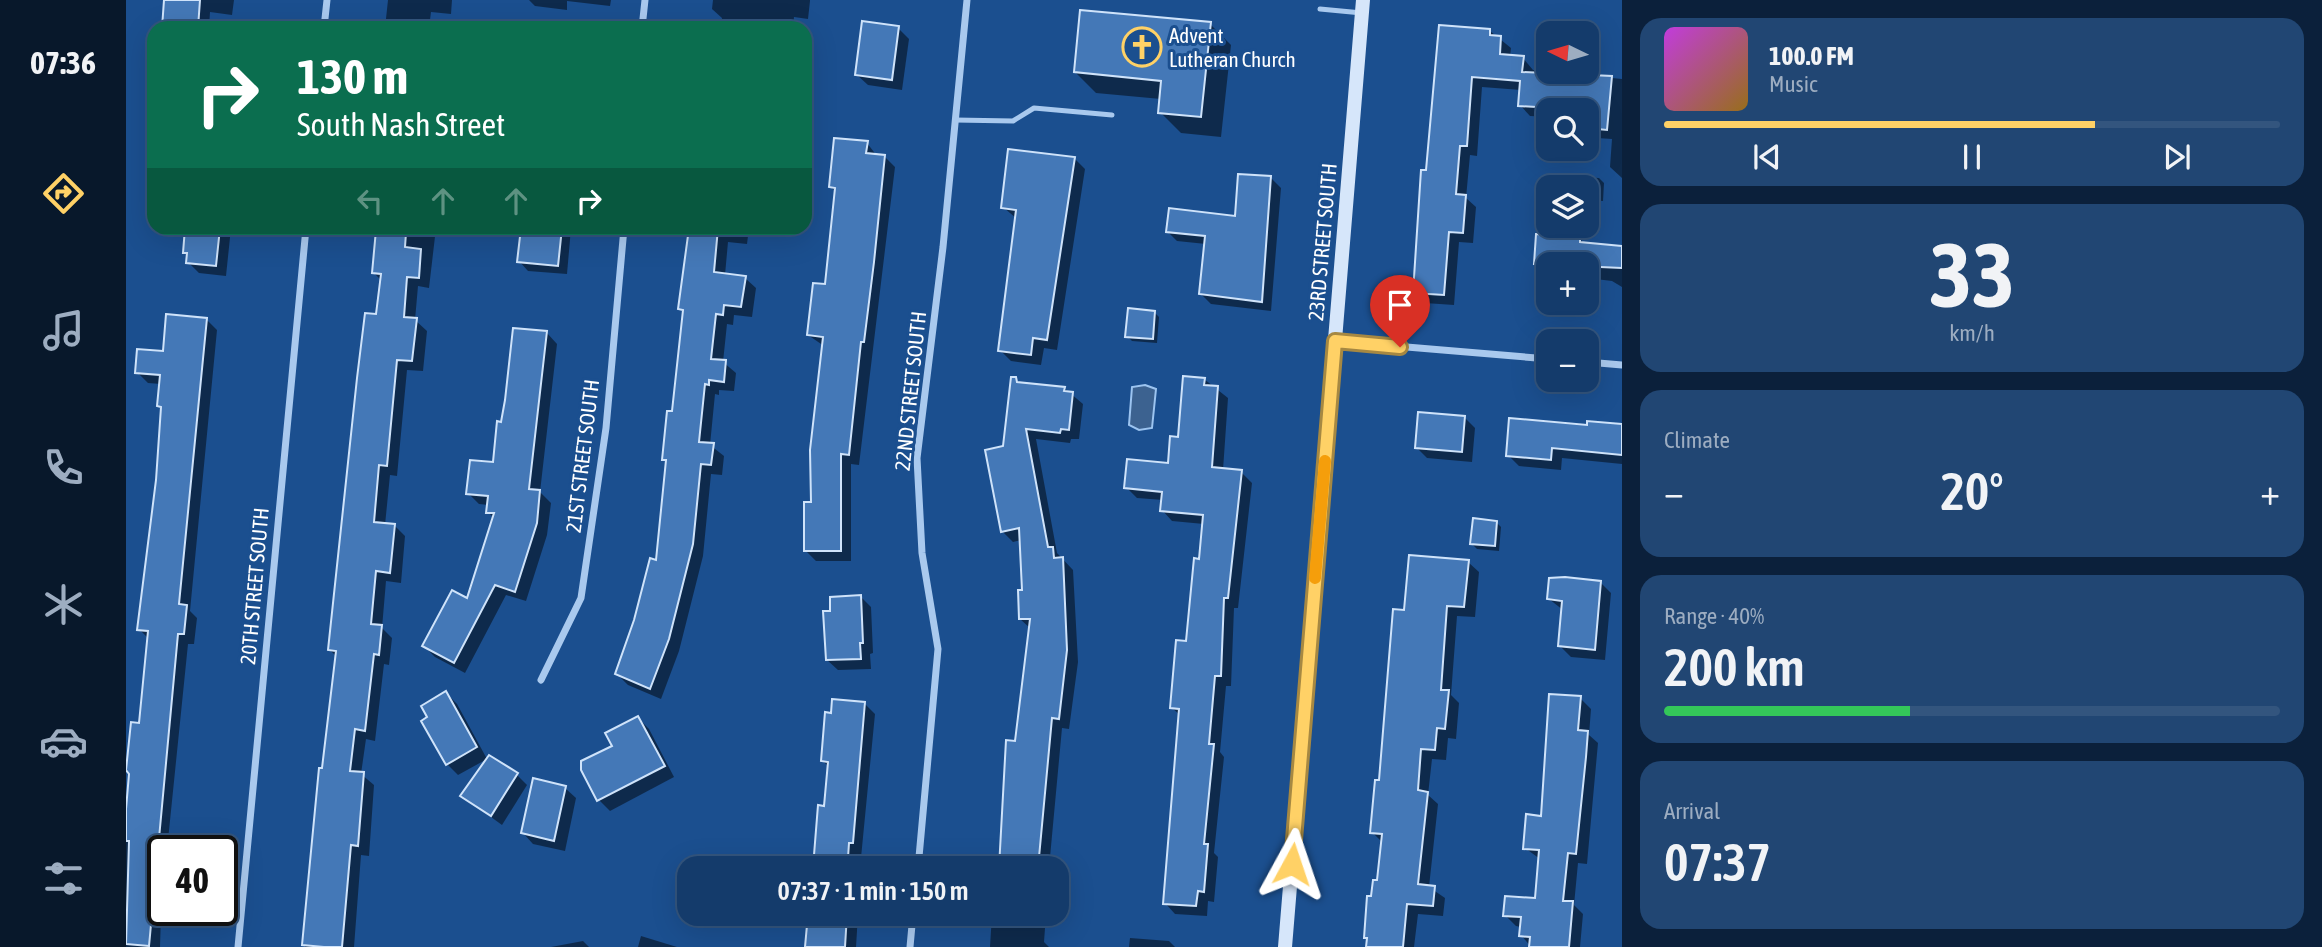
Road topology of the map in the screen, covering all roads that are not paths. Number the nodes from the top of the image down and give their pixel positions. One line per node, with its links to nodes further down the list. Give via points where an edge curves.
1 (327, 0): 6 (street)
2 (645, 0): 7 (street)
3 (967, 0): 9 (street, 22ND STREET SOUTH)
4 (1362, 7): 5 (lane); 12 (street, 23RD STREET SOUTH)
5 (1320, 9)
6 (325, 21)
7 (643, 21)
8 (1112, 116): 9 (lane, via 1034,107 1013,121)
9 (955, 121): 17 (street, 22ND STREET SOUTH, via 917,458 922,553 938,649)
10 (305, 235): 19 (street, 20TH STREET SOUTH)
11 (623, 235): 16 (street, 21ST STREET SOUTH, via 606,428 581,598)
12 (1335, 341): 13 (street); 21 (street, 23RD STREET SOUTH)
13 (1536, 358)
14 (1599, 363): 15 (street)
15 (1622, 365)
16 (541, 680)
17 (919, 856)
18 (912, 926): 20 (street)
19 (238, 947)
20 (910, 947)
21 (1285, 947)

